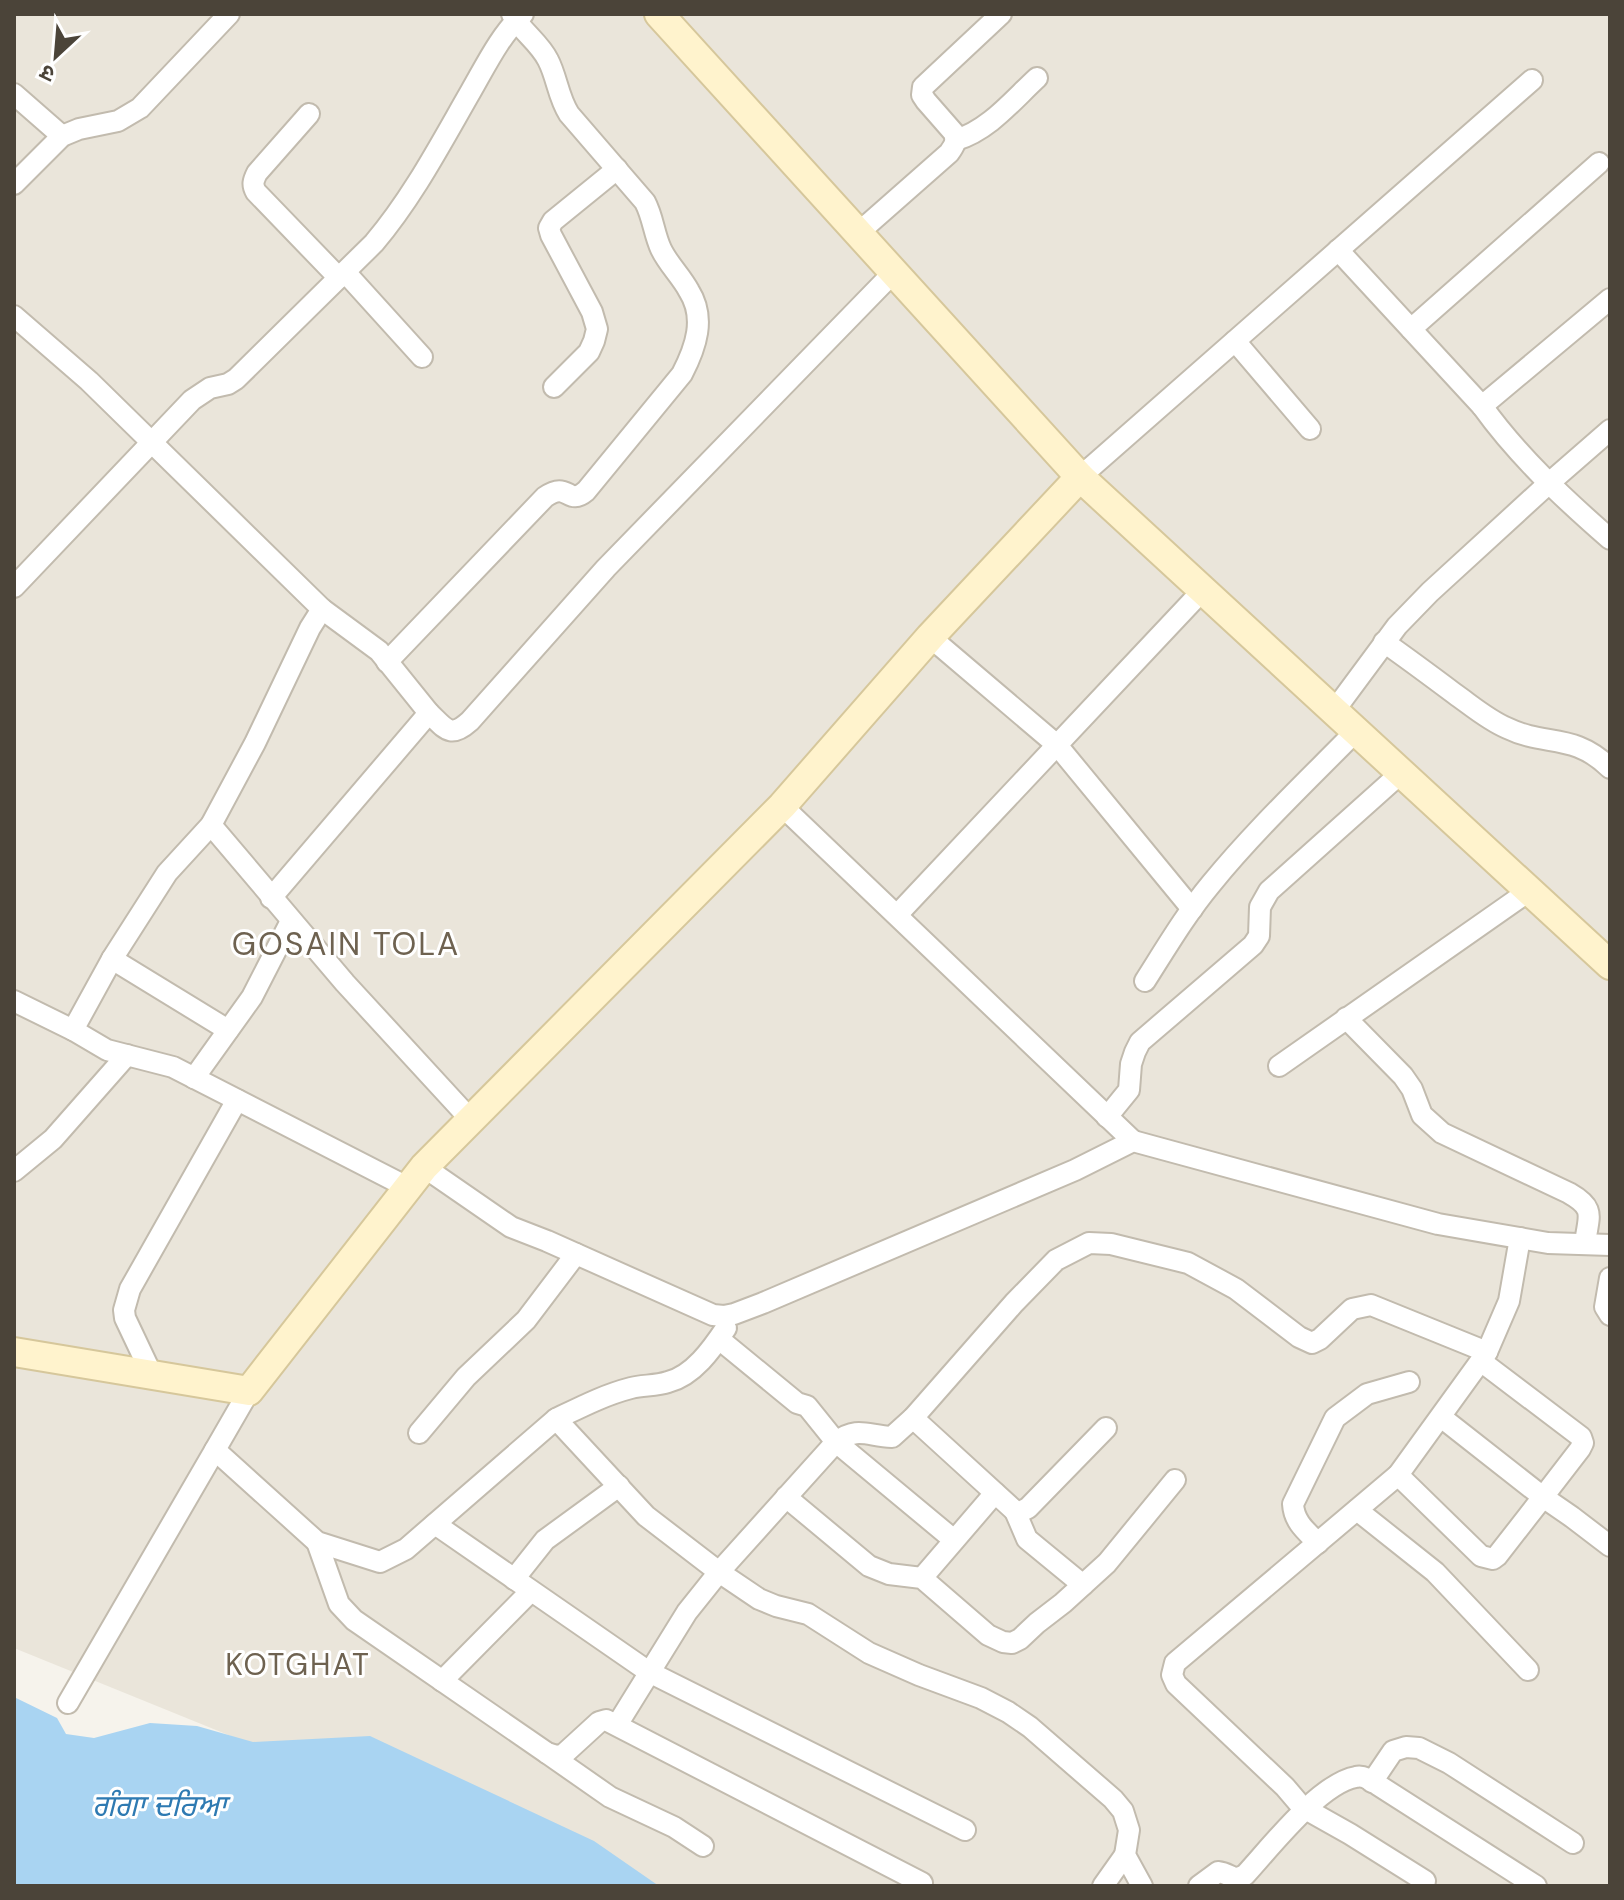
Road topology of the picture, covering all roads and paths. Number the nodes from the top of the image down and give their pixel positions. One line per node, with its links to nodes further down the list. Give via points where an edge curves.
1 (229, 14): 9 (street, via 140,108 118,121)
2 (1001, 14): 10 (street, via 923,87 922,95)
3 (517, 16): 12 (street, via 549,62 569,114); 17 (street, via 394,219)
4 (667, 17): 14 (street)
5 (1037, 78): 10 (street, via 988,123)
6 (1532, 80): 15 (street)
7 (14, 94): 9 (street)
8 (309, 114): 17 (street, via 257,173 253,187)
9 (62, 136): 13 (street)
10 (956, 140): 14 (street, via 949,153)
11 (1599, 163): 20 (street)
12 (617, 169): 23 (street, via 549,228 597,329 589,352); 36 (street, via 645,202 662,252 698,311 692,355 586,491 572,497 554,490 545,497)
13 (14, 184)
14 (857, 234): 16 (street)
15 (1338, 250): 20 (street); 21 (street)
16 (893, 273): 28 (street); 38 (street, via 606,568 470,721 453,731)
17 (342, 275): 22 (street); 27 (street, via 236,379 202,392)
18 (1610, 299): 24 (street)
19 (14, 316): 27 (street)
20 (1411, 329): 24 (street)
21 (1235, 341): 25 (street); 28 (street)
22 (422, 357)
23 (554, 387)
24 (1482, 406): 29 (street)
25 (1310, 429)
26 (1610, 430): 29 (street)
27 (151, 442): 31 (street); 33 (street)
28 (1080, 477): 32 (street); 34 (street)
29 (1548, 484): 30 (street); 35 (street, via 1430,592)
30 (1610, 539)
31 (14, 587)
32 (1202, 591): 37 (street); 40 (street)
33 (322, 609): 36 (street); 44 (street)
34 (930, 637): 40 (street); 43 (street)
35 (1384, 642): 37 (street); 41 (street, via 1508,729 1570,743)
36 (387, 662): 38 (street)
37 (1334, 711): 39 (street)
38 (429, 713): 46 (street)
39 (1356, 731): 42 (street); 47 (street, via 1232,859)
40 (1057, 745): 47 (street); 48 (street)
41 (1610, 768)
42 (1401, 773): 45 (street); 61 (street, via 1269,891 1260,907 1259,936 1253,945 1140,1042 1129,1090)
43 (782, 806): 48 (street); 62 (street)
44 (211, 825): 46 (street); 50 (street, via 167,873)
45 (1529, 891): 51 (street); 54 (street)
46 (271, 898): 49 (street)
47 (1192, 909): 52 (street)
48 (897, 915): 61 (street)
49 (291, 921): 56 (street, via 252,997); 62 (street)
50 (112, 959): 55 (street); 56 (street)
51 (1610, 965)
52 (1145, 981)
53 (14, 1001): 55 (street)
54 (1346, 1018): 58 (street); 67 (street, via 1403,1076 1431,1125 1586,1203)
55 (73, 1030): 57 (street)
56 (228, 1030): 59 (street)
57 (127, 1055): 59 (street); 64 (street, via 53,1139)
58 (1279, 1066)
59 (194, 1078): 60 (street)
60 (237, 1100): 65 (street); 76 (street, via 130,1289 125,1318)
61 (1107, 1117): 63 (street)
62 (471, 1120): 65 (street)
63 (1133, 1141): 66 (street, via 1438,1224); 71 (street)
64 (14, 1171)
65 (417, 1178): 69 (street); 78 (street)
66 (1520, 1238): 67 (street); 75 (street, via 1509,1301)
67 (1585, 1244): 68 (street)
68 (1610, 1245)
69 (576, 1254): 71 (street, via 713,1315); 83 (street, via 526,1320 466,1377)
70 (1610, 1278): 72 (street, via 1605,1307)
71 (734, 1314): 73 (street)
72 (1610, 1315)
73 (719, 1339): 81 (street, via 680,1377 602,1397); 84 (street, via 807,1406)
74 (14, 1352): 76 (street)
75 (1485, 1357): 79 (street); 80 (street, via 1371,1305 1352,1309 1312,1343 1236,1289 1188,1263 1089,1243 1056,1260); 91 (street, via 1581,1437 1580,1449)
76 (152, 1375): 78 (street)
77 (1409, 1382): 97 (street, via 1367,1394 1335,1418 1293,1504 1297,1521)
78 (249, 1391): 85 (street)
79 (1441, 1417): 86 (street); 91 (street)
80 (913, 1418): 84 (street, via 892,1437 855,1432); 89 (street)
81 (556, 1419): 88 (street); 94 (street)
82 (1106, 1428): 93 (street, via 1028,1508)
83 (419, 1433)
84 (836, 1442): 90 (street); 95 (street)
85 (215, 1450): 96 (street); 106 (street)
86 (1398, 1475): 91 (street, via 1481,1556 1493,1559); 92 (street)
87 (1175, 1480): 102 (street)
88 (619, 1486): 99 (street, via 646,1516); 101 (street, via 545,1540)
89 (995, 1493): 93 (street); 95 (street)
90 (786, 1497): 99 (street); 100 (street, via 869,1566)
91 (1543, 1497): 98 (street)
92 (1357, 1510): 97 (street); 103 (street, via 1435,1572)
93 (1015, 1511): 102 (street, via 1027,1539)
94 (435, 1524): 96 (street, via 406,1549 380,1562); 101 (street)
95 (954, 1540): 100 (street)
96 (317, 1542): 105 (street, via 339,1604)
97 (1318, 1543): 110 (street, via 1175,1663 1172,1675)
98 (1610, 1546)
99 (719, 1572): 104 (street); 114 (street, via 759,1599 808,1614 869,1653 981,1698 1030,1727 1123,1811 1129,1830)
100 (922, 1578): 102 (street, via 988,1635 1012,1643)
101 (522, 1585): 104 (street); 105 (street)
102 (1083, 1585)
103 (1528, 1670)
104 (649, 1672): 107 (street); 111 (street)
105 (442, 1681): 108 (street)
106 (68, 1703)
107 (617, 1725): 108 (street, via 599,1722 564,1754); 116 (street)
108 (547, 1753): 113 (street, via 610,1797)
109 (1372, 1782): 110 (street, via 1362,1777 1340,1782); 112 (street, via 1393,1751 1419,1748); 120 (street)
110 (1305, 1809): 115 (street); 119 (street, via 1245,1875 1234,1878 1218,1872)
111 (965, 1830)
112 (1573, 1843)
113 (703, 1846)
114 (1125, 1855): 117 (street); 118 (street)
115 (1425, 1881)
116 (922, 1883)
117 (1103, 1886)
118 (1142, 1886)
119 (1199, 1886)
120 (1536, 1886)

